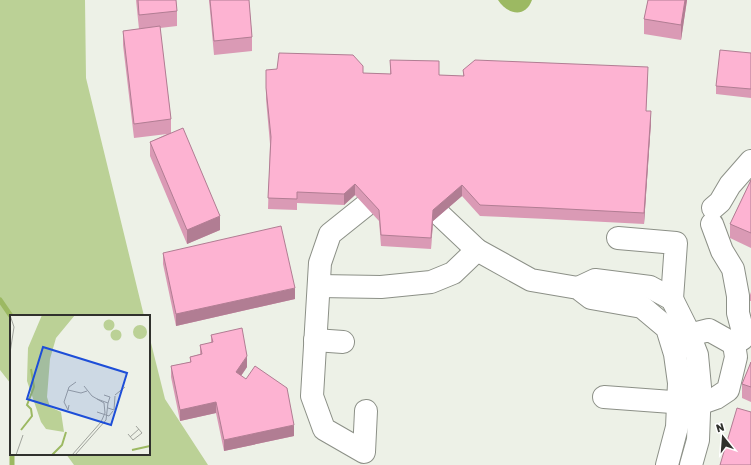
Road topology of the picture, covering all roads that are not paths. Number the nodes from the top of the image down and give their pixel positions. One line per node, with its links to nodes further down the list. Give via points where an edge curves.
1 (751, 161): 12 (lane, via 730,185 713,216 722,250 733,269 736,283 742,339)
2 (365, 206): 6 (lane, via 330,234 320,262)
3 (440, 215): 5 (lane)
4 (618, 238): 8 (lane, via 676,242)
5 (477, 250): 6 (lane, via 452,273 431,282 381,287); 7 (lane, via 531,280)
6 (319, 286): 10 (lane)
7 (578, 288): 8 (lane, via 595,280 650,287); 14 (lane, via 591,298 642,307 667,328 675,354 679,383)
8 (672, 299): 9 (lane)
9 (689, 335): 12 (lane, via 709,330); 15 (lane, via 697,355)
10 (316, 340): 11 (lane); 16 (lane, via 312,396 324,429 364,452)
11 (343, 342)
12 (734, 344): 15 (lane, via 736,357 728,390)
13 (604, 397): 14 (lane)
14 (678, 403): 15 (lane); 17 (lane, via 677,427)
15 (700, 404): 18 (lane, via 698,440)
16 (366, 411)
17 (667, 465)
18 (691, 465)

